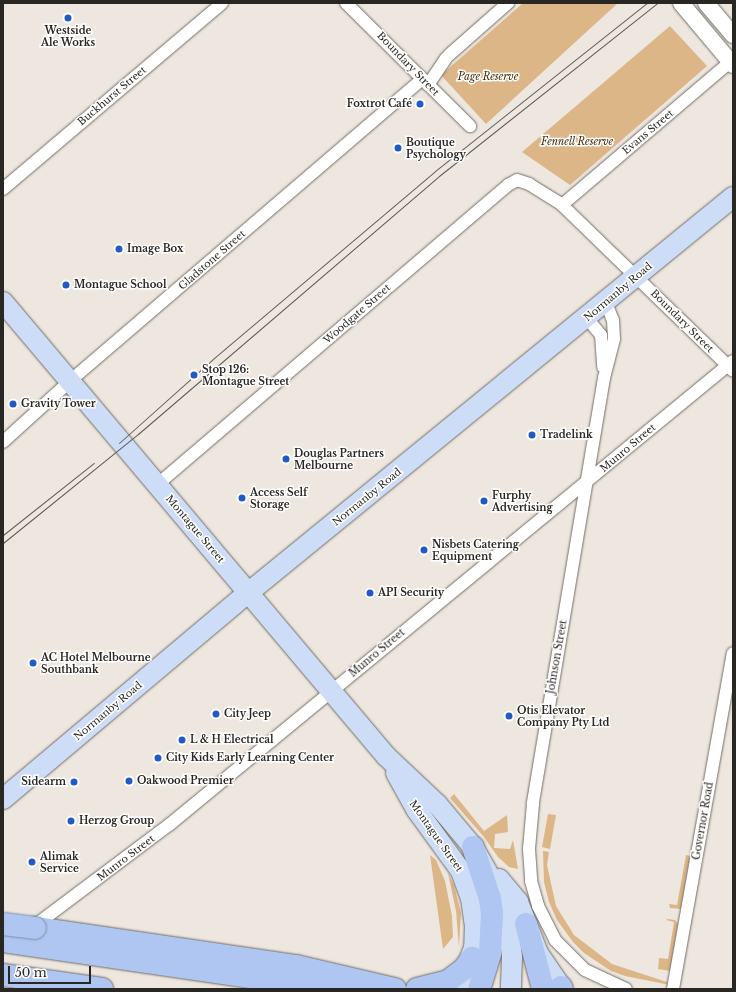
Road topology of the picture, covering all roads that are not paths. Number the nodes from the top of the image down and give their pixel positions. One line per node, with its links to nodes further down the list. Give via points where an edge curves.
1 (222, 3): 10 (street, Buckhurst Street)
2 (346, 3): 8 (street, Boundary Street)
3 (508, 3): 8 (street, Gladstone Street, via 448,56)
4 (681, 3): 7 (street)
5 (706, 3): 6 (street)
6 (733, 35)
7 (732, 62): 12 (street, Evans Street)
8 (425, 82): 9 (street, Boundary Street); 19 (street, Gladstone Street)
9 (470, 126)
10 (3, 189)
11 (733, 197): 13 (main road, Normanby Road)
12 (562, 205): 13 (street, Boundary Street); 22 (street, Woodgate Street, via 522,180 511,183)
13 (637, 277): 15 (main road, Normanby Road); 17 (street, Boundary Street)
14 (3, 302): 19 (main road, Montague Street)
15 (606, 303): 16 (main road, Normanby Road); 18 (street, Johnson Street, via 613,320 614,336)
16 (587, 318): 18 (street, Johnson Street, via 601,335); 23 (main road, Normanby Road)
17 (731, 366): 21 (street, Munro Street)
18 (604, 378): 21 (street, Johnson Street)
19 (70, 381): 20 (street, Gladstone Street); 22 (main road, Montague Street)
20 (3, 442)
21 (587, 483): 25 (street, Munro Street); 43 (street, Johnson Street, via 533,804 530,868 538,906 555,940 585,970 611,985)
22 (158, 484): 23 (main road, Montague Street)
23 (248, 593): 25 (main road, Montague Street); 27 (main road, Normanby Road)
24 (733, 653): 44 (street, Governor Road)
25 (331, 692): 26 (main road, Montague Street); 31 (street, Munro Street, via 169,825 38,925)
26 (386, 756): 28 (main road, Montague Street, via 437,804); 32 (main road, Montague Street, via 416,809 456,862 468,885 476,925)
27 (3, 799)
28 (477, 853): 30 (main road, via 518,902); 41 (highway, via 492,913 491,948); 42 (main road, Montague Street, via 501,896 507,914 512,957)
29 (3, 916): 31 (street)
30 (526, 924): 35 (highway)
31 (7, 930): 34 (highway); 38 (highway, bridge, via 296,966)
32 (472, 958): 39 (highway, via 464,969 448,981); 40 (main road, Montague Street)
33 (3, 976): 36 (highway); 37 (highway)
34 (324, 988)
35 (555, 988)
36 (53, 989)
37 (102, 989)
38 (395, 989)
39 (417, 989)
40 (458, 989)
41 (478, 989)
42 (511, 989)
43 (626, 989)
44 (673, 989)

